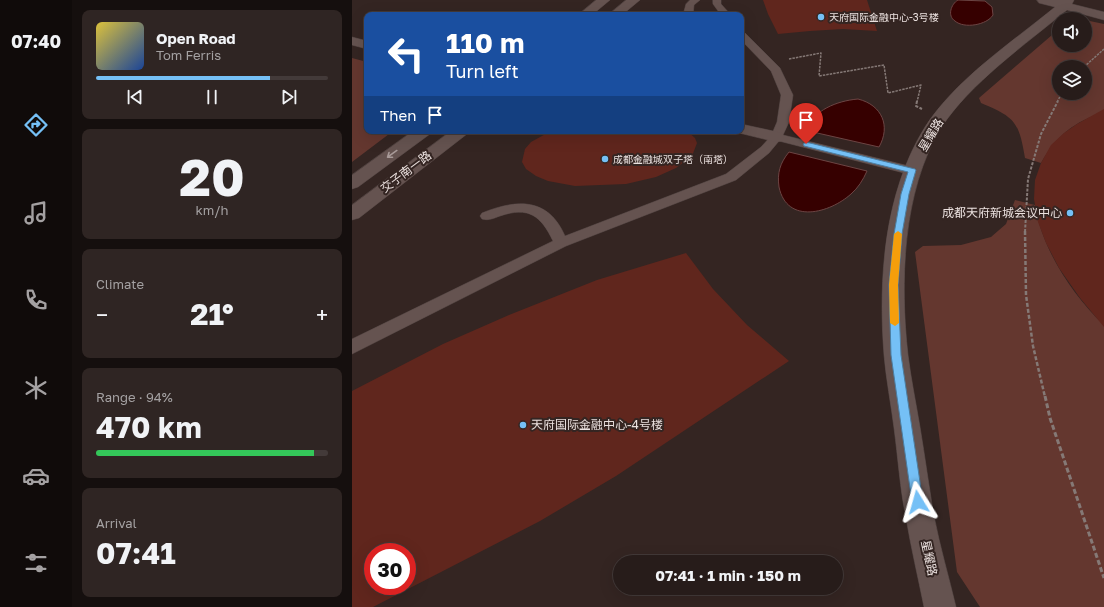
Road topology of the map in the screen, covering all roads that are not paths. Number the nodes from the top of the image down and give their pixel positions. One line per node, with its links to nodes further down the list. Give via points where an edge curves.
1 (604, 0): 7 (street)
2 (634, 0): 8 (street)
3 (696, 0): 9 (lane, via 690,4)
4 (717, 0): 10 (lane)
5 (1043, 0): 6 (street)
6 (1066, 3): 11 (street); 19 (street, 星耀路, via 955,98 940,118)
7 (588, 12)
8 (618, 12)
9 (689, 12)
10 (724, 12)
11 (1104, 16)
12 (354, 33): 14 (street)
13 (744, 37): 18 (lane, via 776,70 787,95 783,122)
14 (364, 42)
15 (744, 130): 18 (street)
16 (420, 134): 20 (street, 交子南一路, one-way to 20)
17 (457, 134): 21 (street, 交子南一路)
18 (776, 137): 19 (lane); 23 (lane, via 765,150 731,176)
19 (912, 170): 25 (street, 星耀路, via 898,234 893,285 896,355 920,517)
20 (352, 183)
21 (352, 214)
22 (487, 216): 23 (lane, via 500,210 522,206 540,212 553,225)
23 (561, 243): 24 (lane)
24 (352, 347)
25 (940, 607)

